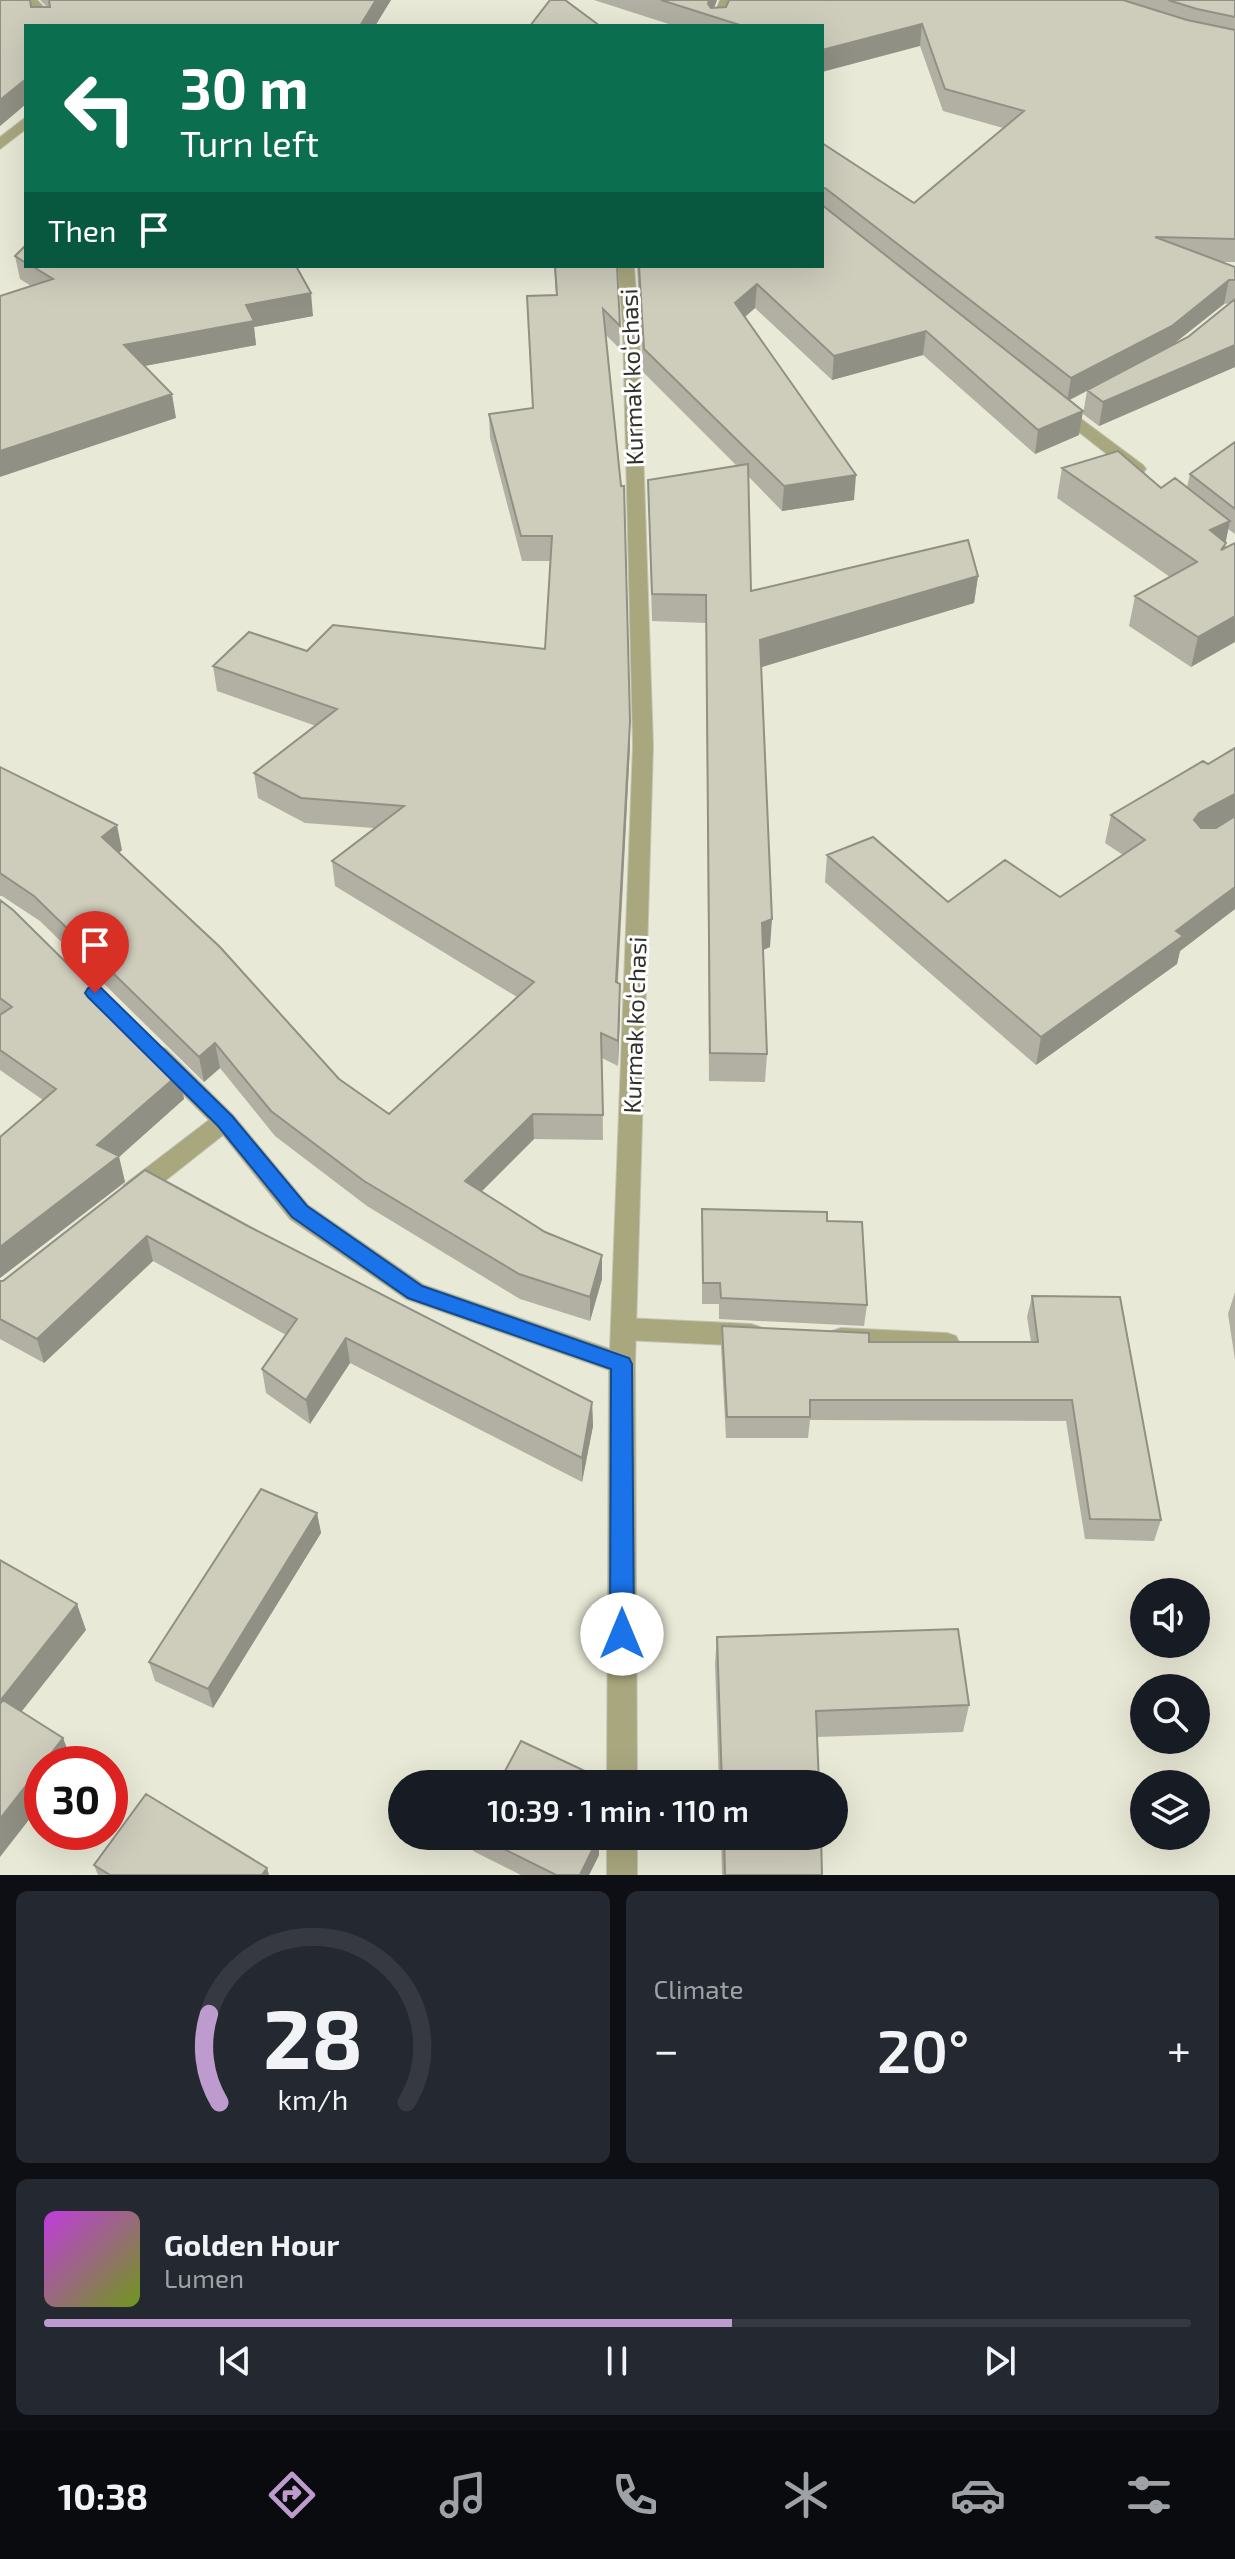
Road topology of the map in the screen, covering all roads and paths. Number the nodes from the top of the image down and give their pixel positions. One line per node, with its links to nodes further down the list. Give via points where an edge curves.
1 (29, 0): 3 (street, via 41,11)
2 (727, 0): 4 (street)
3 (44, 24)
4 (718, 24)
5 (24, 123): 6 (street)
6 (0, 145)
7 (626, 268): 13 (street, Kurmak koʻchasi, via 643,746)
8 (1041, 393): 9 (street, via 1072,409)
9 (1150, 480)
10 (138, 1035): 11 (street)
11 (225, 1121): 12 (street); 17 (street, via 299,1212 415,1292)
12 (112, 1209)
13 (624, 1329): 14 (street); 17 (street, Kurmak koʻchasi)
14 (781, 1336)
15 (812, 1338): 16 (street)
16 (969, 1345)
17 (622, 1364): 18 (street, Kurmak koʻchasi)
18 (622, 1770)
19 (622, 1850): 20 (street)
20 (622, 1875)

